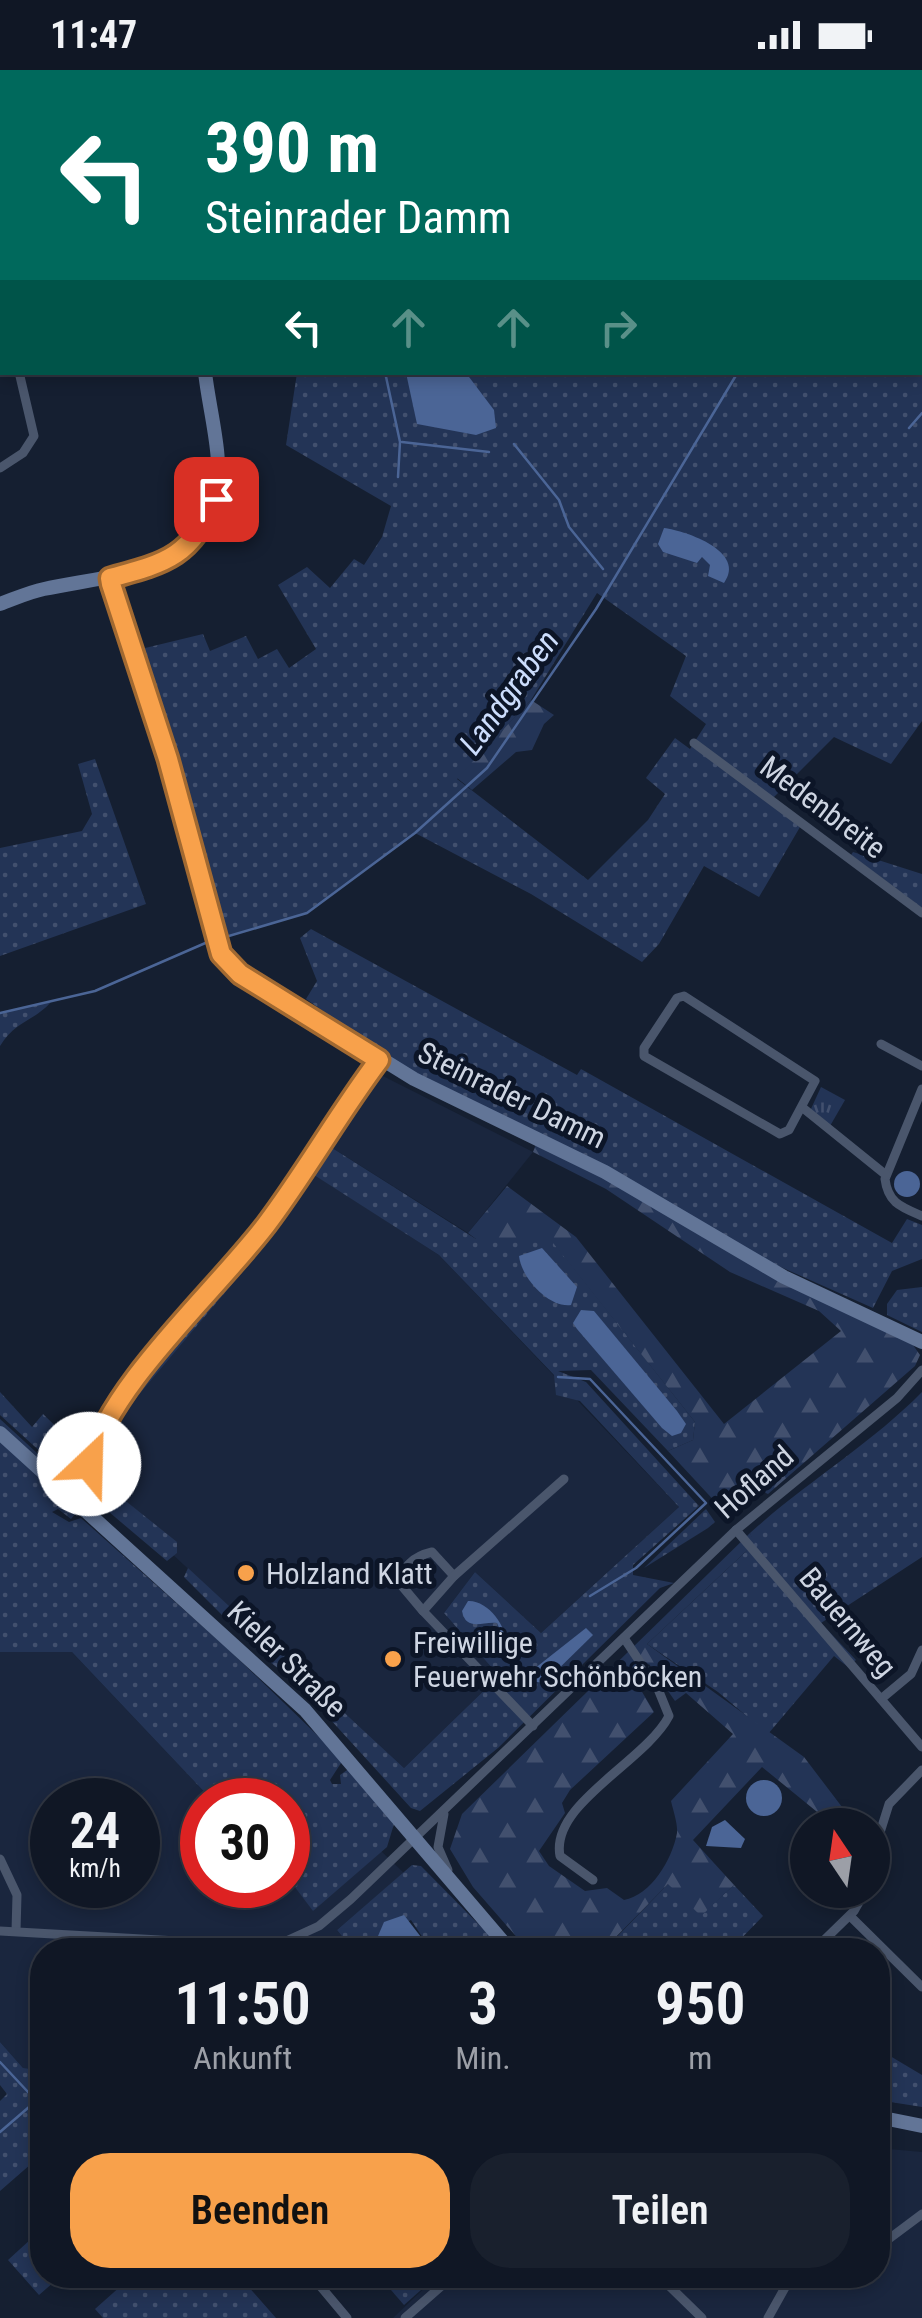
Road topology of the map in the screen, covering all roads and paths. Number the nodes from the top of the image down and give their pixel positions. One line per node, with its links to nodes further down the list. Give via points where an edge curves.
1 (20, 375): 3 (street, via 34,436)
2 (205, 375): 4 (main road, via 217,478 210,518 188,546)
3 (0, 468)
4 (110, 578): 5 (main road, via 40,589); 9 (main road, Steinrader Damm, via 221,954 240,974)
5 (0, 604)
6 (694, 742): 7 (street, Medenbreite)
7 (922, 912)
8 (881, 1044): 10 (street)
9 (379, 1060): 15 (main road, Steinrader Damm, via 605,1172 784,1277); 18 (street, via 269,1221 123,1398)
10 (922, 1066)
11 (922, 1090): 13 (street)
12 (803, 1108): 12 (street, via 815,1081 684,996 644,1048 650,1062 780,1134); 13 (street)
13 (886, 1175): 14 (street, via 887,1195)
14 (922, 1216)
15 (922, 1342)
16 (922, 1370): 20 (street, Hofland)
17 (0, 1432): 31 (main road, Kieler Straße, via 305,1710)
18 (89, 1464)
19 (564, 1480): 21 (street)
20 (736, 1530): 23 (street, Hofland); 25 (street, Bauernweg)
21 (454, 1576): 22 (street); 22 (street, via 432,1552 418,1555 404,1570 402,1586)
22 (424, 1610): 26 (street)
23 (624, 1638): 26 (street, Hofland); 34 (street, via 669,1716 631,1763 574,1809 562,1827 560,1856)
24 (922, 1650): 25 (street, via 911,1674)
25 (881, 1699): 27 (street, Bauernweg)
26 (533, 1726): 29 (street, Hofland)
27 (922, 1747)
28 (922, 1770): 30 (street)
29 (448, 1806): 31 (street, Hofland); 33 (street, via 438,1838)
30 (888, 1808)
31 (415, 1838): 33 (main road, Kieler Straße); 40 (street, Hofland, via 320,1926)
32 (0, 1858): 38 (street, via 17,1895)
33 (449, 1878): 41 (main road, Kieler Straße)
34 (594, 1880)
35 (855, 1908): 36 (street)
36 (850, 1916): 42 (street); 43 (street)
37 (0, 1931): 38 (street, Hofland)
38 (16, 1931): 39 (street, Hofland)
39 (132, 1938)
40 (293, 1938)
41 (500, 1938)
42 (827, 1938)
43 (872, 1938)
44 (890, 1955): 45 (street)
45 (922, 1987)
46 (890, 2120): 47 (main road)
47 (922, 2126)
48 (922, 2214): 49 (street)
49 (890, 2238)
50 (322, 2288): 54 (street)
51 (439, 2288): 55 (street)
52 (671, 2288): 56 (street)
53 (785, 2288): 57 (street)
54 (348, 2318)
55 (405, 2318)
56 (702, 2318)
57 (768, 2318)

